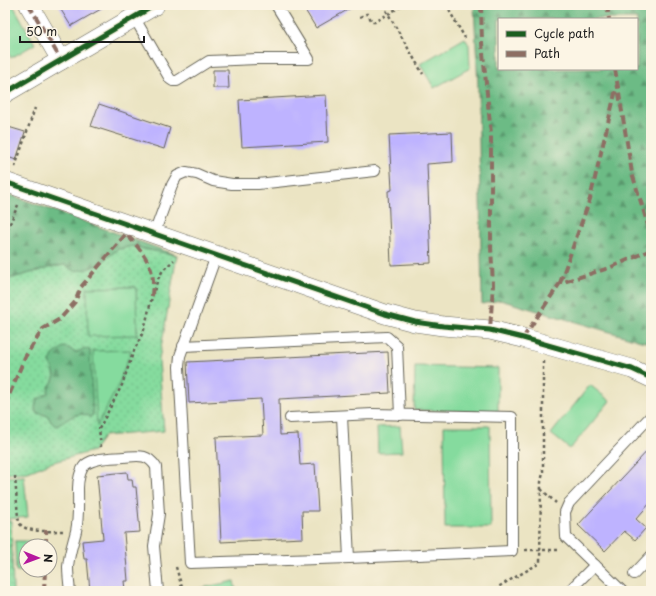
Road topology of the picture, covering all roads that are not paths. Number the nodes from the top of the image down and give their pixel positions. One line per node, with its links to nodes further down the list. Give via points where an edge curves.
1 (29, 5): 5 (street)
2 (155, 5): 4 (street)
3 (276, 5): 4 (lane, via 309,59 209,61 177,81 170,79)
4 (134, 17): 5 (street)
5 (61, 60): 6 (street)
6 (5, 93)
7 (375, 171): 9 (lane, via 258,184 213,181 186,172 177,176 172,185)
8 (9, 178): 9 (street)
9 (154, 234): 10 (street)
10 (216, 256): 11 (lane); 12 (street, via 385,314 415,322 490,330 632,369)
11 (183, 346): 13 (lane, via 387,337 397,346); 18 (lane, via 179,367 190,563)
12 (651, 378)
13 (400, 415): 14 (lane); 18 (lane, via 512,417 512,550)
14 (342, 416): 16 (lane); 18 (lane)
15 (651, 416): 19 (lane, via 569,504 565,512 566,537)
16 (290, 418)
17 (651, 556): 20 (lane)
18 (348, 558)
19 (594, 564): 23 (lane); 24 (lane)
20 (634, 574)
21 (70, 591): 22 (lane, via 69,556 78,517 78,483 84,466 102,459 138,456 152,461 156,467 159,514 154,546)
22 (158, 591)
23 (569, 591)
24 (622, 591)

